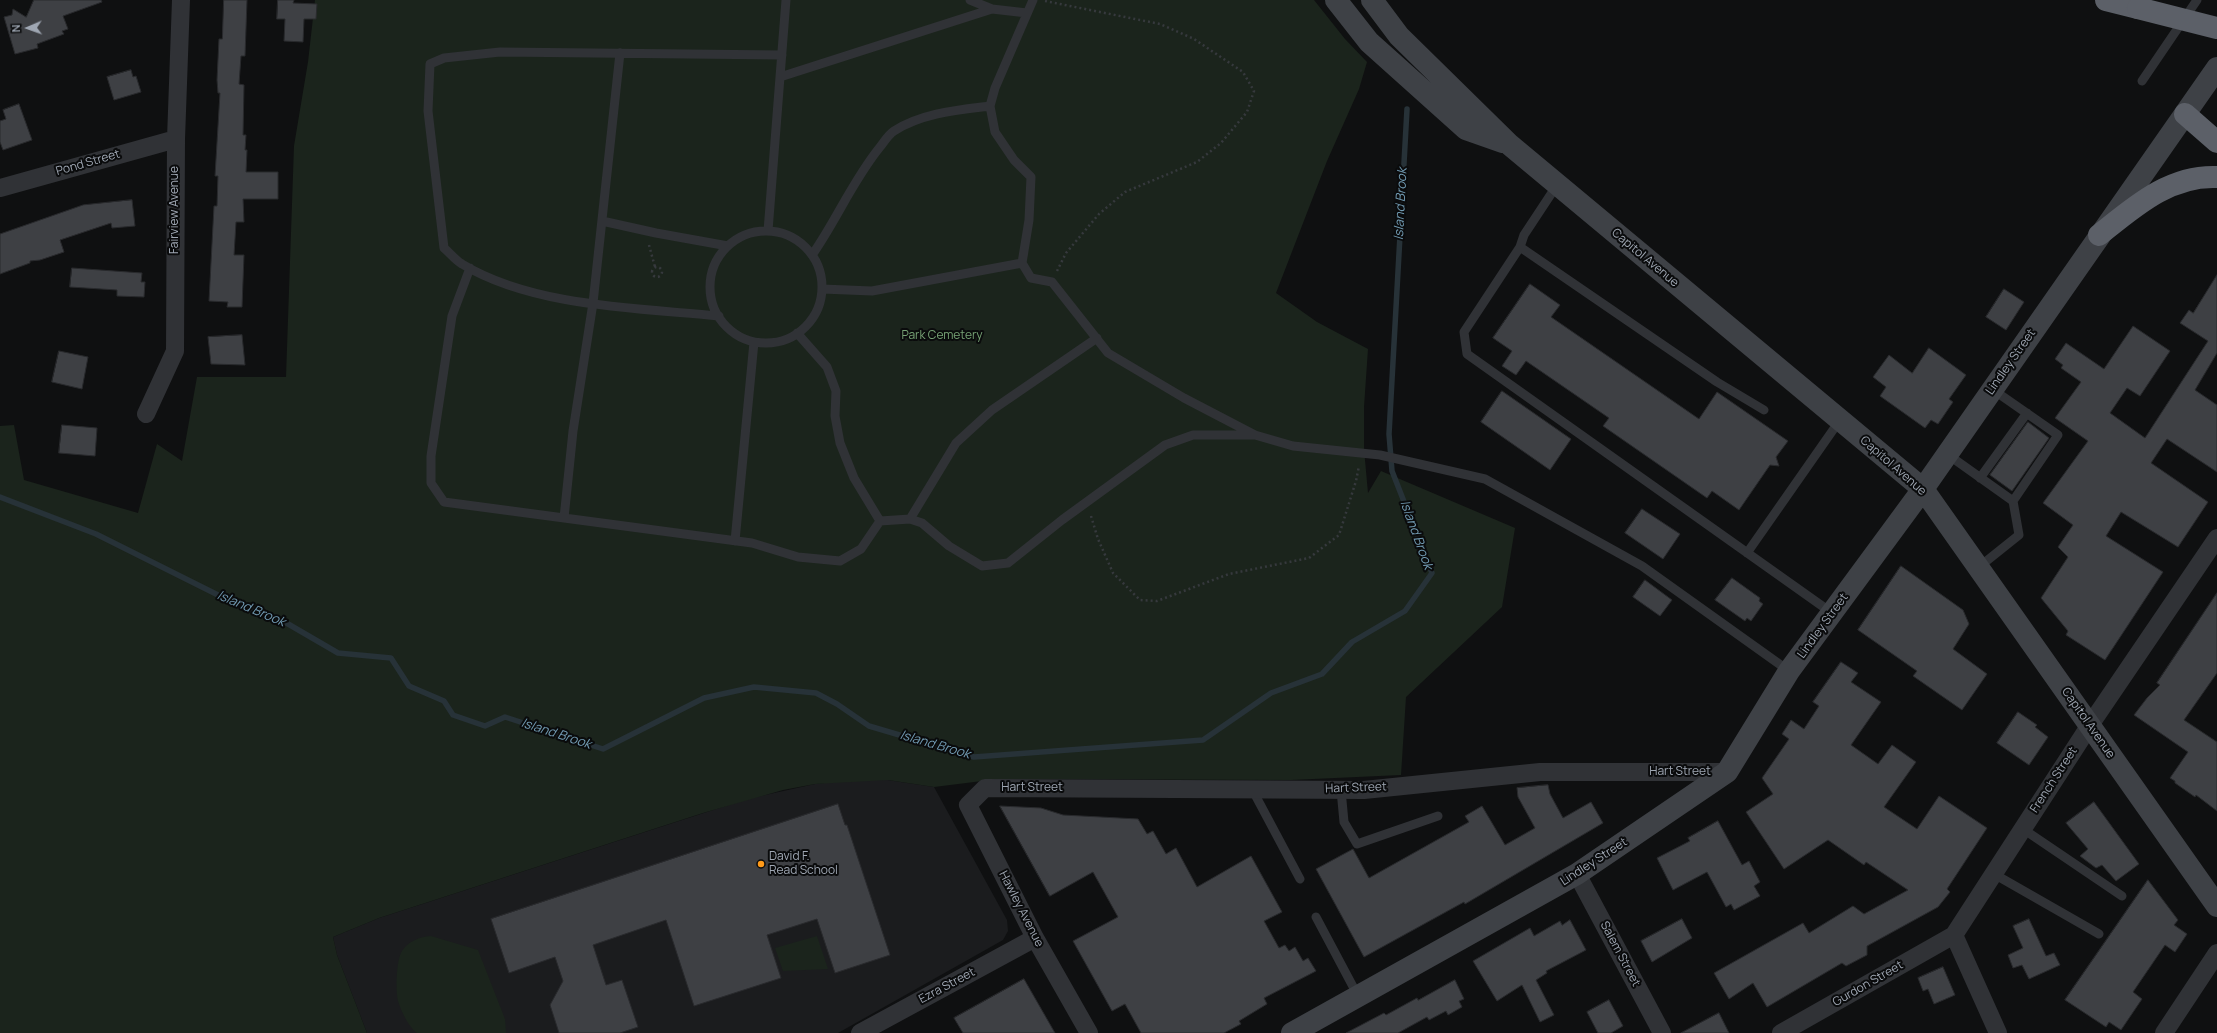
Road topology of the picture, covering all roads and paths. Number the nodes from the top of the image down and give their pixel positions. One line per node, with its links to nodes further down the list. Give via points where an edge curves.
1 (181, 0): 20 (street, Fairview Avenue)
2 (786, 0): 14 (lane)
3 (970, 0): 10 (lane)
4 (1033, 0): 11 (lane)
5 (1039, 0): 36 (path, via 1160,24 1194,39 1243,72 1254,91 1247,112 1221,143 1198,162 1125,192 1098,214 1066,252)
6 (1336, 0): 22 (main road, Capitol Avenue, via 1369,42 1466,129)
7 (1372, 0): 22 (main road, Capitol Avenue, via 1399,36)
8 (2106, 0): 12 (highway, bridge)
9 (2197, 0): 17 (lane)
10 (992, 9): 11 (lane); 16 (lane)
11 (1027, 13): 18 (lane, via 994,88)
12 (2217, 28)
13 (620, 53): 14 (lane); 26 (lane); 35 (lane, via 500,52 444,58 430,64 428,111 444,248 461,264)
14 (782, 55): 16 (lane)
15 (2217, 68): 19 (main road, Lindley Street)
16 (780, 77): 28 (lane)
17 (2142, 82)
18 (990, 106): 32 (lane, via 922,118 893,132 867,163); 33 (lane, via 996,132 1014,160 1031,177)
19 (2186, 114): 21 (highway); 29 (main road, Lindley Street)
20 (176, 139): 25 (street, Pond Street); 45 (street, Fairview Avenue, via 175,351)
21 (2217, 142)
22 (1510, 145): 24 (main road, Capitol Avenue)
23 (2217, 177): 29 (highway, via 2197,178 2168,186 2140,203)
24 (1557, 184): 31 (lane, via 1524,235); 47 (main road, Capitol Avenue)
25 (0, 188)
26 (602, 221): 27 (lane); 38 (lane)
27 (644, 231): 30 (lane); 34 (path)
28 (768, 231): 30 (lane, via 742,236); 32 (lane, via 788,234)
29 (2099, 235): 43 (main road, Lindley Street)
30 (728, 246): 39 (lane, via 712,270 709,291 714,311)
31 (1520, 247): 44 (lane, via 1717,382); 60 (lane, via 1464,332 1467,354)
32 (812, 255): 37 (lane, via 819,267)
33 (1022, 263): 36 (lane, via 1031,278); 37 (lane, via 872,291)
34 (656, 267): 34 (path, via 662,272 657,277 652,274)
35 (470, 268): 38 (lane, via 512,287); 55 (lane, via 452,316 431,456 431,483 444,502)
36 (1052, 282): 41 (lane)
37 (822, 289): 40 (lane, via 817,311 804,330)
38 (593, 303): 39 (lane); 55 (lane, via 573,431)
39 (719, 316): 42 (lane, via 726,328 743,339)
40 (797, 333): 42 (lane, via 784,341 764,344); 57 (lane, via 827,367 836,391 835,416 840,443 854,478)
41 (1097, 338): 48 (lane, via 1108,353 1184,398); 56 (lane, via 992,410 956,443)
42 (754, 342): 59 (lane)
43 (1992, 389): 46 (lane); 50 (main road, Lindley Street)
44 (1764, 410)
45 (146, 414)
46 (2027, 414): 51 (lane); 53 (lane, via 2058,434)
47 (1840, 420): 52 (main road, Capitol Avenue); 60 (lane)
48 (1255, 435): 49 (lane, via 1293,446); 54 (lane, via 1193,435 1165,445)
49 (1361, 453): 54 (path, via 1356,481 1339,535 1309,558 1229,574 1157,601 1140,600 1113,573 1098,539); 63 (lane, via 1402,460 1492,482 1642,566)
50 (1947, 454): 51 (lane); 52 (main road, Lindley Street)
51 (1980, 478): 53 (lane)
52 (1923, 489): 61 (main road, Capitol Avenue); 62 (main road, Lindley Street)
53 (2013, 501): 61 (lane, via 2019,535)
54 (1087, 502): 56 (lane, via 1008,563 982,566 949,546 922,523)
55 (564, 518): 59 (lane)
56 (910, 519): 57 (lane)
57 (880, 521): 59 (lane, via 861,549 840,561 798,557 752,543)
58 (2217, 538): 64 (street, French Street)
59 (735, 541)
60 (1747, 553): 62 (lane)
61 (1978, 567): 64 (main road, Capitol Avenue)
62 (1832, 613): 63 (main road, Lindley Street)
63 (1789, 671): 65 (main road, Lindley Street)
64 (2090, 725): 70 (street, French Street); 75 (main road, Capitol Avenue)
65 (1727, 772): 68 (street, Hart Street, via 1540,772 1364,790); 71 (main road, Lindley Street)
66 (985, 788): 67 (street, Hart Street); 79 (street, Hawley Avenue, via 968,806)
67 (1252, 789): 68 (street, Hart Street); 73 (lane)
68 (1341, 790): 69 (lane, via 1344,822 1357,844)
69 (1438, 816)
70 (2023, 829): 72 (street, French Street); 74 (lane)
71 (1577, 874): 81 (main road, Lindley Street); 85 (street, Salem Street)
72 (1994, 874): 77 (lane); 78 (street, French Street)
73 (1300, 879)
74 (2122, 896)
75 (2217, 906)
76 (1316, 917): 81 (lane)
77 (2099, 934)
78 (1954, 935): 86 (street, Gurdon Street); 87 (street)
79 (1035, 938): 82 (street, Ezra Street); 83 (street, Hawley Avenue)
80 (2217, 953): 88 (street)
81 (1358, 996): 84 (main road, Lindley Street)
82 (860, 1033)
83 (1089, 1033)
84 (1292, 1033)
85 (1662, 1033)
86 (1781, 1033)
87 (1998, 1033)
88 (2164, 1033)

